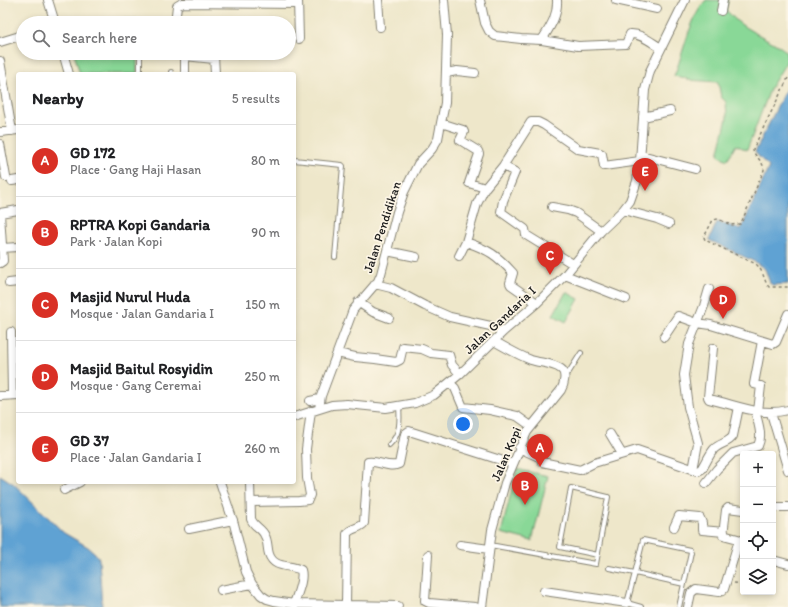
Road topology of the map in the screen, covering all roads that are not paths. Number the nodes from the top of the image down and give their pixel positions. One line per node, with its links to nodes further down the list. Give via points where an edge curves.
1 (48, 0): 12 (street)
2 (378, 0): 14 (street)
3 (444, 0): 30 (street, Jalan Pendidikan, via 448,35)
4 (480, 0): 17 (street, via 485,23 495,36)
5 (558, 0): 17 (street, via 557,13)
6 (616, 0): 10 (street)
7 (684, 0): 19 (street, Jalan Gandaria I)
8 (723, 0): 11 (street)
9 (298, 2): 13 (street, via 182,3 177,6); 16 (street)
10 (657, 9)
11 (721, 11)
12 (52, 16)
13 (175, 16)
14 (380, 26)
15 (16, 37): 18 (street)
16 (299, 39)
17 (542, 40): 19 (street, via 578,46 624,44 632,34 643,37)
18 (0, 42)
19 (661, 48): 32 (street, Jalan Gandaria I, via 648,77)
20 (65, 60): 25 (street)
21 (140, 60): 26 (lane)
22 (183, 60): 27 (street)
23 (214, 60): 28 (street)
24 (0, 61): 34 (street)
25 (68, 72)
26 (140, 72)
27 (184, 72)
28 (214, 72)
29 (475, 73): 30 (street, via 457,71)
30 (446, 74): 33 (street, Jalan Pendidikan)
31 (670, 111): 32 (street)
32 (644, 117): 37 (street, Jalan Gandaria I)
33 (441, 123): 42 (street, via 463,130 460,140 478,151 469,182); 52 (street, Jalan Pendidikan, via 438,139 418,164 404,192)
34 (15, 130): 35 (street)
35 (0, 132)
36 (0, 144): 41 (street)
37 (641, 158): 39 (street, via 604,166 600,152 578,149 544,125 532,121); 40 (street); 45 (street, Jalan Gandaria I, via 630,201)
38 (296, 160): 54 (lane, via 343,166)
39 (503, 166): 42 (street); 57 (street, via 515,173 504,196 502,213 524,229 526,235)
40 (695, 169)
41 (12, 179)
42 (485, 188): 49 (street, via 477,204)
43 (552, 207): 48 (street, via 576,213)
44 (16, 210): 46 (street)
45 (623, 210): 47 (street); 48 (street, Jalan Gandaria I)
46 (0, 213): 51 (street)
47 (669, 224)
48 (601, 231): 57 (street, Jalan Gandaria I)
49 (466, 242): 53 (street); 65 (street, via 484,248 498,257 513,273 511,285)
50 (16, 246): 51 (street)
51 (2, 248): 56 (street)
52 (387, 251): 55 (street); 61 (street, Jalan Pendidikan, via 382,274)
53 (459, 256)
54 (335, 257)
55 (416, 257)
56 (1, 262)
57 (573, 264): 58 (street, Jalan Gandaria I)
58 (565, 275): 63 (street); 65 (street, Jalan Gandaria I)
59 (16, 282): 60 (street)
60 (9, 283)
61 (375, 284): 64 (street, Jalan Pendidikan); 69 (street, via 391,288 450,317)
62 (709, 289): 68 (street)
63 (626, 299)
64 (358, 302): 67 (street); 75 (street, Jalan Pendidikan)
65 (537, 303): 69 (street, Jalan Gandaria I)
66 (788, 314): 73 (street, via 775,343)
67 (388, 318)
68 (697, 323): 71 (street, via 678,316); 73 (street); 99 (street, via 689,344 684,375 688,407 698,443)
69 (504, 331): 72 (street, Jalan Gandaria I)
70 (11, 332): 80 (street)
71 (664, 337)
72 (494, 341): 77 (street, Jalan Gandaria I); 78 (street, via 529,359 561,369)
73 (762, 341): 88 (street, via 754,384 761,386)
74 (713, 348): 85 (street, via 708,397)
75 (337, 353): 77 (street, via 396,362 400,361 402,348 425,350 449,355 452,365); 82 (street, Jalan Pendidikan)
76 (581, 353): 78 (lane, via 569,372)
77 (460, 374): 79 (street, Jalan Gandaria I)
78 (564, 374): 91 (street, Jalan Kopi, via 561,390)
79 (450, 383): 84 (street, Jalan Gandaria I, via 425,400); 91 (street, via 455,388 463,407 507,413 521,417)
80 (15, 395): 81 (street)
81 (0, 396)
82 (320, 399): 83 (street); 86 (street, Jalan Pendidikan)
83 (310, 401)
84 (399, 406): 86 (street, Jalan Gandaria I, via 386,408 347,404); 93 (lane, via 397,435)
85 (739, 407): 88 (street); 99 (street, via 730,440 715,448 702,469)
86 (315, 410): 90 (street, Jalan Gandaria I); 105 (street, Jalan Pendidikan, via 306,449 309,498 306,501)
87 (788, 410): 89 (street)
88 (756, 411): 89 (street); 100 (street, via 761,436 758,446 733,453)
89 (771, 413): 96 (street)
90 (296, 416)
91 (531, 426): 94 (street, Jalan Kopi)
92 (610, 434): 95 (street)
93 (389, 445)
94 (523, 450): 95 (street, via 541,458 542,462 580,470); 97 (street, Jalan Kopi)
95 (622, 454): 99 (street, via 642,451)
96 (786, 456): 98 (street)
97 (513, 464): 114 (street, Jalan Kopi, via 496,514); 128 (street, via 410,432 406,432 399,464 393,466 370,461 364,523 347,534)
98 (787, 469)
99 (693, 470)
100 (706, 483)
101 (76, 484): 104 (street)
102 (221, 484): 109 (street)
103 (250, 484): 105 (street)
104 (64, 490)
105 (252, 502): 126 (street, via 251,519 265,535 272,560 278,565 296,567 302,572)
106 (776, 507): 107 (street)
107 (788, 507)
108 (740, 510): 112 (street, via 727,509)
109 (233, 520): 111 (street); 122 (street, via 245,569)
110 (674, 527): 112 (street, via 679,516 700,518 702,530)
111 (189, 529)
112 (724, 532): 115 (street, via 724,536 739,539)
113 (460, 545): 114 (street)
114 (490, 547): 117 (lane, via 596,564); 131 (street, Jalan Kopi)
115 (740, 549): 134 (street, via 722,592 696,589 691,593)
116 (428, 555): 130 (street, via 424,599 429,604)
117 (598, 555): 117 (lane, via 608,497 571,488 560,547)
118 (776, 561): 119 (street)
119 (788, 564)
120 (609, 568): 121 (lane)
121 (635, 573): 123 (lane); 123 (lane, via 643,540 689,550 691,552); 127 (lane)
122 (252, 584): 124 (street); 126 (street, via 268,599)
123 (684, 584): 133 (lane)
124 (221, 590)
125 (544, 591): 127 (street)
126 (294, 604): 128 (street)
127 (627, 604): 132 (lane)
128 (346, 606): 129 (street)
129 (398, 606)
130 (449, 606): 131 (street)
131 (482, 607)
132 (641, 607)
133 (680, 607)
134 (688, 607)

